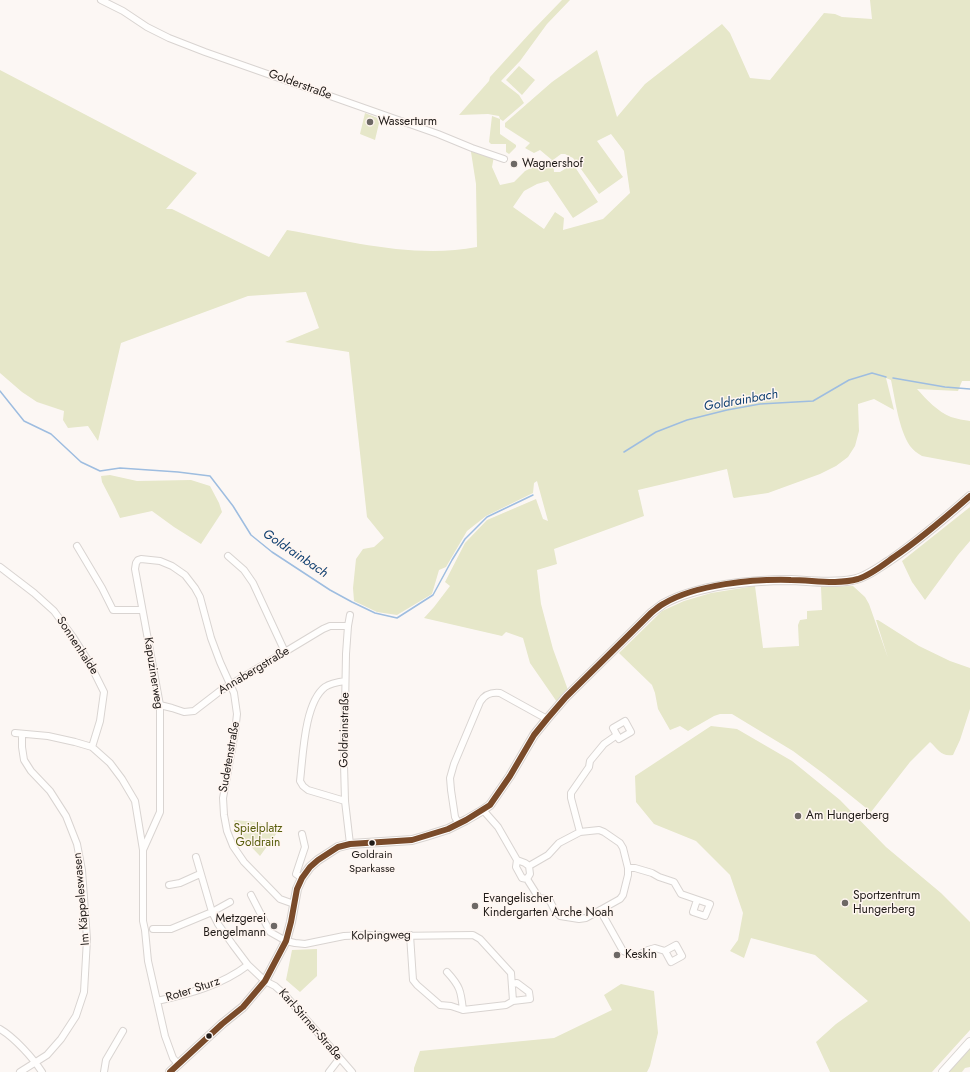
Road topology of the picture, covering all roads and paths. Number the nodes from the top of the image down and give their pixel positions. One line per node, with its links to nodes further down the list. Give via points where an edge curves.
1 (101, 0): 2 (street, Golderstraße, via 168,38)
2 (504, 159)
3 (970, 496): 15 (street, via 905,550 868,574 853,580 742,583 688,593 662,605 651,613)
4 (77, 546): 8 (street, via 113,610)
5 (228, 556): 11 (street, via 244,570 253,583)
6 (136, 562): 8 (street, Kapuzinerweg); 13 (street, Sudetenstraße, via 141,559 160,561 185,575 200,597 211,638)
7 (0, 567): 19 (street, Sonnenhalde, via 54,611 74,636 89,662 104,692 100,722)
8 (142, 610): 14 (street, Kapuzinerweg)
9 (350, 615): 10 (street, Goldrainstraße)
10 (348, 626): 11 (street, Annabergstraße, via 330,626); 12 (street, Goldrainstraße)
11 (285, 652): 13 (street, Annabergstraße)
12 (345, 681): 20 (street, Goldrainstraße); 20 (street, via 325,687 315,702 308,718 300,781 308,790)
13 (230, 684): 14 (street, Annabergstraße, via 194,711 184,712); 38 (street, Sudetenstraße, via 237,714 223,798 227,832 244,862 280,899)
14 (160, 705): 26 (street, Kapuzinerweg, via 160,812)
15 (546, 719): 21 (street, via 490,805); 22 (street, via 500,694 494,692 483,697 456,757 450,778)
16 (15, 733): 17 (street)
17 (22, 734): 19 (street, via 48,736); 56 (street, Im Käppeleswasen, via 24,760 66,816 77,844 82,870 87,939 84,992 76,1016 47,1055)
18 (617, 735): 23 (street, via 604,744 590,761 589,767 571,793)
19 (92, 747): 26 (street, via 110,763 135,802)
20 (345, 801): 25 (street, Goldrainstraße)
21 (483, 810): 22 (street); 28 (street, via 498,827)
22 (459, 824): 25 (street, via 412,840)
23 (580, 832): 29 (street, via 559,843 548,855); 30 (street, via 599,830 620,843)
24 (302, 834): 32 (street, via 305,847 296,874)
25 (350, 844): 32 (street, via 338,847 318,860)
26 (143, 850): 49 (street, Kapuzinerweg, via 143,921)
27 (196, 857): 31 (street, Karl-Stirner-Straße)
28 (517, 860): 29 (street); 33 (street, via 516,867 522,878)
29 (529, 866): 33 (street, via 530,874)
30 (628, 868): 36 (street, via 652,873 674,882 681,894); 39 (street, via 623,895 616,902)
31 (200, 874): 34 (street); 40 (street, Karl-Stirner-Straße)
32 (302, 878): 38 (street)
33 (527, 879): 39 (street, via 539,898 550,901 560,916 586,918)
34 (169, 885)
35 (251, 895): 43 (street, Kolpingweg, via 270,932)
36 (697, 900)
37 (230, 902): 40 (street)
38 (294, 904): 43 (street)
39 (600, 910): 44 (street, via 623,951 637,956 655,948)
40 (212, 912): 41 (street, via 171,929); 45 (street, Karl-Stirner-Straße)
41 (153, 929)
42 (410, 936): 43 (street, Kolpingweg, via 344,936 305,944); 48 (street, Kolpingweg, via 474,935 511,973); 51 (street, via 412,974 416,985 440,1005)
43 (286, 941): 47 (street)
44 (665, 952)
45 (248, 965): 47 (street, Karl-Stirner-Straße); 49 (street, Roter Sturz, via 213,986)
46 (447, 972): 51 (street, via 460,990)
47 (265, 981): 55 (street, Karl-Stirner-Straße, via 286,995); 57 (street, via 243,1006)
48 (512, 984): 50 (street, Kolpingweg); 50 (street, via 517,983 529,992 530,999)
49 (157, 1001): 57 (street, Kapuzinerweg, via 165,1036 173,1058)
50 (513, 1001): 51 (street, via 506,1005)
51 (463, 1010)
52 (0, 1029): 56 (street)
53 (123, 1031): 60 (street, via 106,1060)
54 (970, 1042): 64 (street)
55 (339, 1058): 62 (street); 63 (street, Karl-Stirner-Straße)
56 (35, 1063): 58 (street, Im Käppeleswasen); 59 (street)
57 (178, 1064): 61 (street)
58 (20, 1072)
59 (42, 1072)
60 (104, 1072)
61 (170, 1072)
62 (329, 1072)
63 (352, 1072)
64 (943, 1072)

